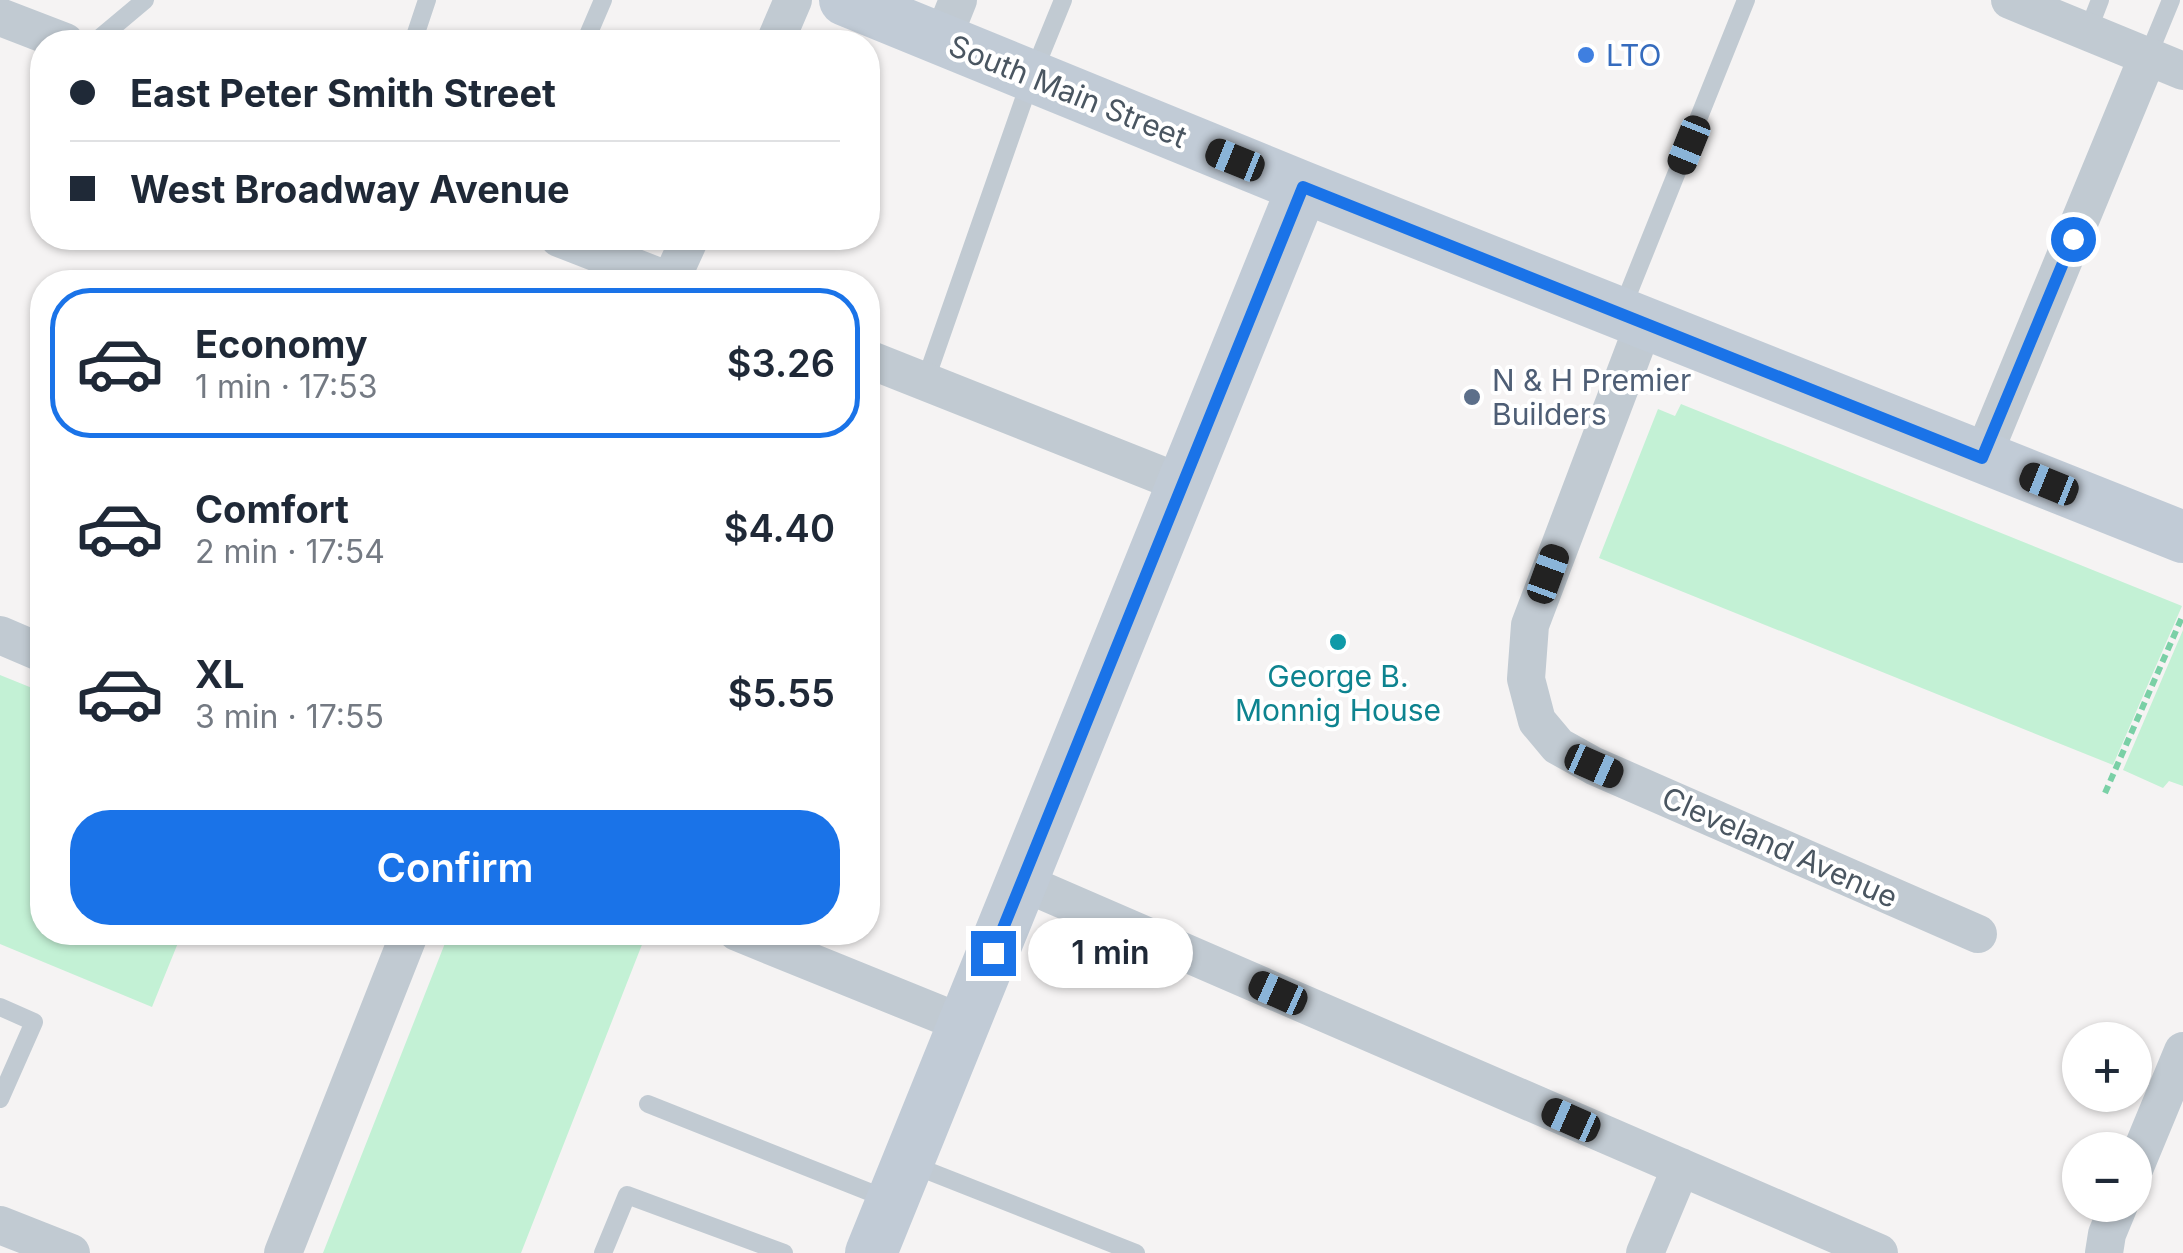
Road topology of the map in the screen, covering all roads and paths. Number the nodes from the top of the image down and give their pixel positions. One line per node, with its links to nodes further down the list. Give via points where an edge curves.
1 (145, 0): 14 (lane)
2 (427, 0): 15 (lane)
3 (603, 0): 16 (lane)
4 (793, 0): 17 (street)
5 (845, 0): 12 (street, South Main Street)
6 (1063, 0): 20 (lane)
7 (1746, 0): 24 (lane)
8 (2010, 0): 10 (street)
9 (2171, 0): 18 (lane)
10 (2094, 16): 18 (street)
11 (0, 17): 13 (street)
12 (950, 20): 20 (street, South Main Street)
13 (34, 30)
14 (109, 30)
15 (417, 30)
16 (590, 30)
17 (780, 30)
18 (2148, 56): 19 (street); 27 (street)
19 (2183, 70)
20 (1032, 76): 21 (street, South Main Street); 26 (lane)
21 (1303, 187): 24 (street, South Main Street); 28 (street)
22 (590, 250): 23 (street)
23 (640, 270)
24 (1632, 319): 27 (street, South Main Street); 35 (street, Cleveland Avenue, via 1530,624 1526,679 1538,721 1558,746 1594,766)
25 (880, 364): 26 (street)
26 (925, 382): 28 (street)
27 (1982, 458): 29 (street, South Main Street)
28 (1183, 484): 34 (street)
29 (2183, 538)
30 (2183, 615): 33 (path)
31 (0, 635): 32 (street)
32 (30, 647)
33 (2105, 793)
34 (1022, 882): 39 (street); 44 (street)
35 (1978, 934)
36 (405, 945): 50 (street)
37 (769, 945): 39 (street)
38 (0, 1007): 41 (lane, via 34,1022)
39 (964, 1024): 46 (street)
40 (2183, 1051): 43 (street)
41 (0, 1098)
42 (648, 1104): 46 (lane)
43 (2149, 1132)
44 (1681, 1167): 54 (street); 55 (street)
45 (2112, 1222): 56 (street)
46 (886, 1224): 53 (lane)
47 (0, 1225): 49 (street)
48 (739, 1245): 51 (lane, via 627,1194); 52 (lane)
49 (71, 1253)
50 (282, 1253)
51 (603, 1253)
52 (784, 1253)
53 (1136, 1253)
54 (1644, 1253)
55 (1879, 1253)
56 (2104, 1253)

